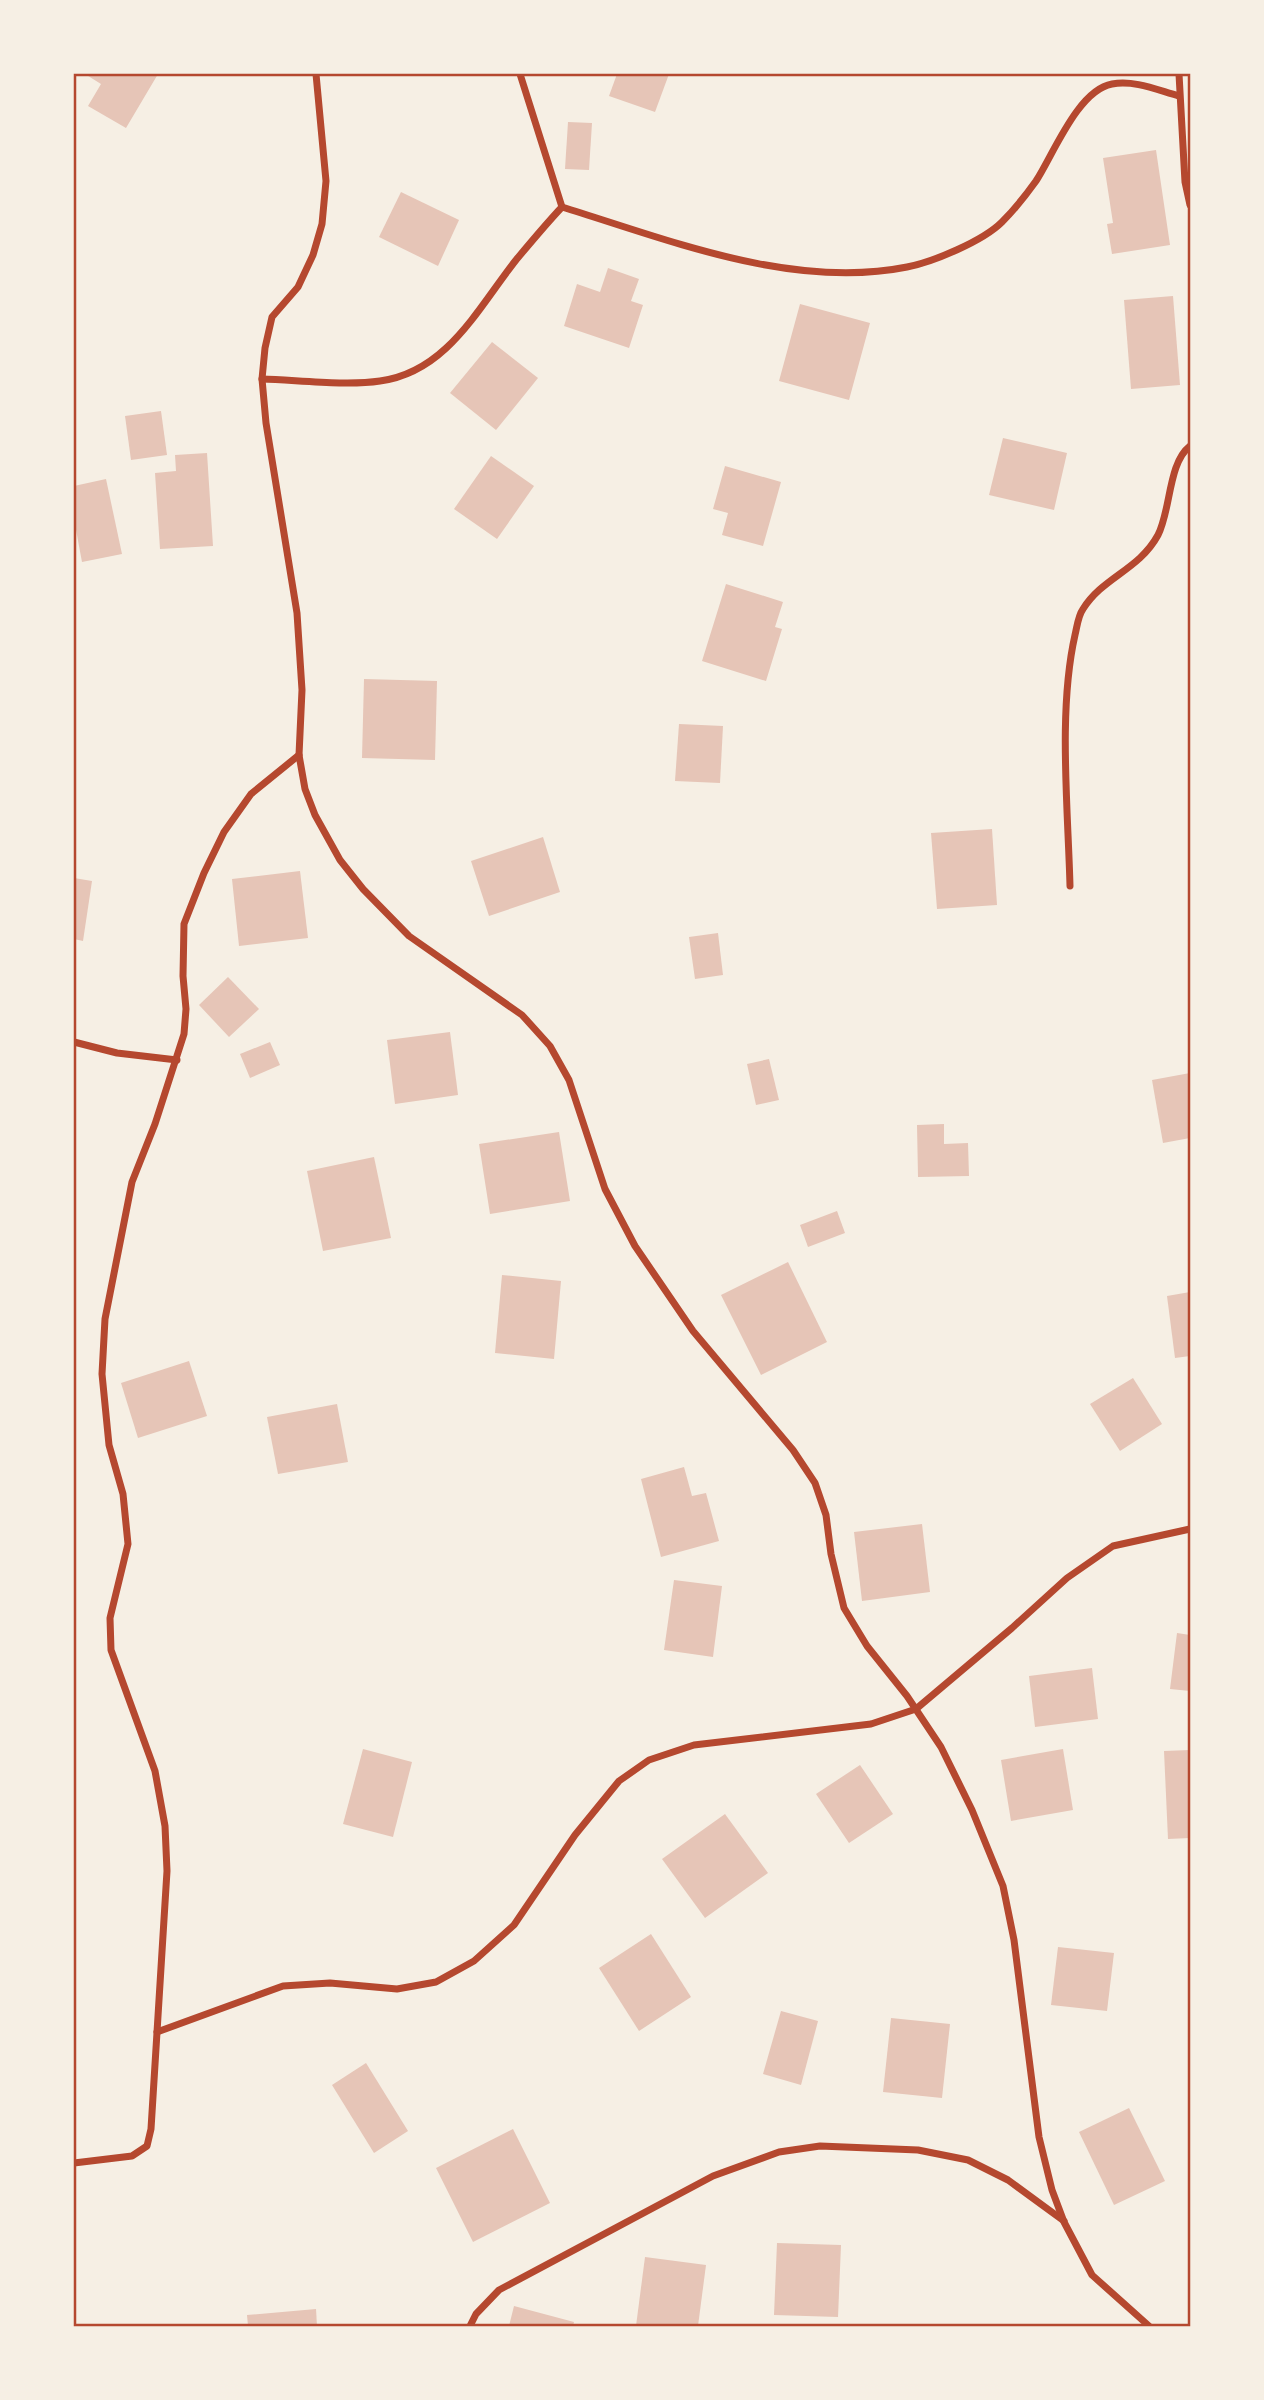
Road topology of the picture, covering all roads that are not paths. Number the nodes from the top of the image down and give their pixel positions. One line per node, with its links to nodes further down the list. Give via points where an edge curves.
1 (316, 74): 7 (street, via 326,181 322,224 298,287 272,317)
2 (520, 74): 6 (street)
3 (1179, 74): 4 (street)
4 (1179, 96): 5 (street); 6 (street, via 1135,83 1109,84 1084,100 1035,182 1000,224 959,250 908,267 852,274 790,268 710,253)
5 (1191, 205)
6 (562, 207): 7 (street, via 465,330 424,367 381,381)
7 (262, 379): 9 (street, via 297,613 302,690)
8 (1191, 446): 10 (street, via 1174,472 1167,508 1141,560 1097,590 1081,612 1072,649 1066,715)
9 (299, 755): 12 (street, via 251,794 224,832 204,873 184,924 186,1009); 14 (street, via 315,815 340,860 363,889 410,936 522,1015 550,1046 569,1080 605,1189 635,1246 693,1331 815,1483 844,1608)
10 (1070, 886)
11 (74, 1042): 12 (street)
12 (177, 1060): 15 (street, via 132,1182 105,1319 102,1374 109,1445 122,1494 128,1544 110,1618 111,1650 155,1771 165,1826 167,1871)
13 (1191, 1529): 14 (street, via 1112,1546 1067,1578)
14 (916, 1709): 15 (street, via 871,1724 694,1745 649,1760 619,1781 575,1835 514,1925 474,1961 436,1982 397,1989 330,1983 283,1986); 17 (street, via 942,1747 1003,1886 1039,2137)
15 (157, 2032): 16 (street, via 147,2146 132,2156)
16 (74, 2164)
17 (1064, 2222): 18 (street, via 1008,2180 968,2160 918,2150 820,2146 779,2151 713,2176 499,2290); 19 (street, via 1092,2275)
18 (470, 2326)
19 (1149, 2326)

